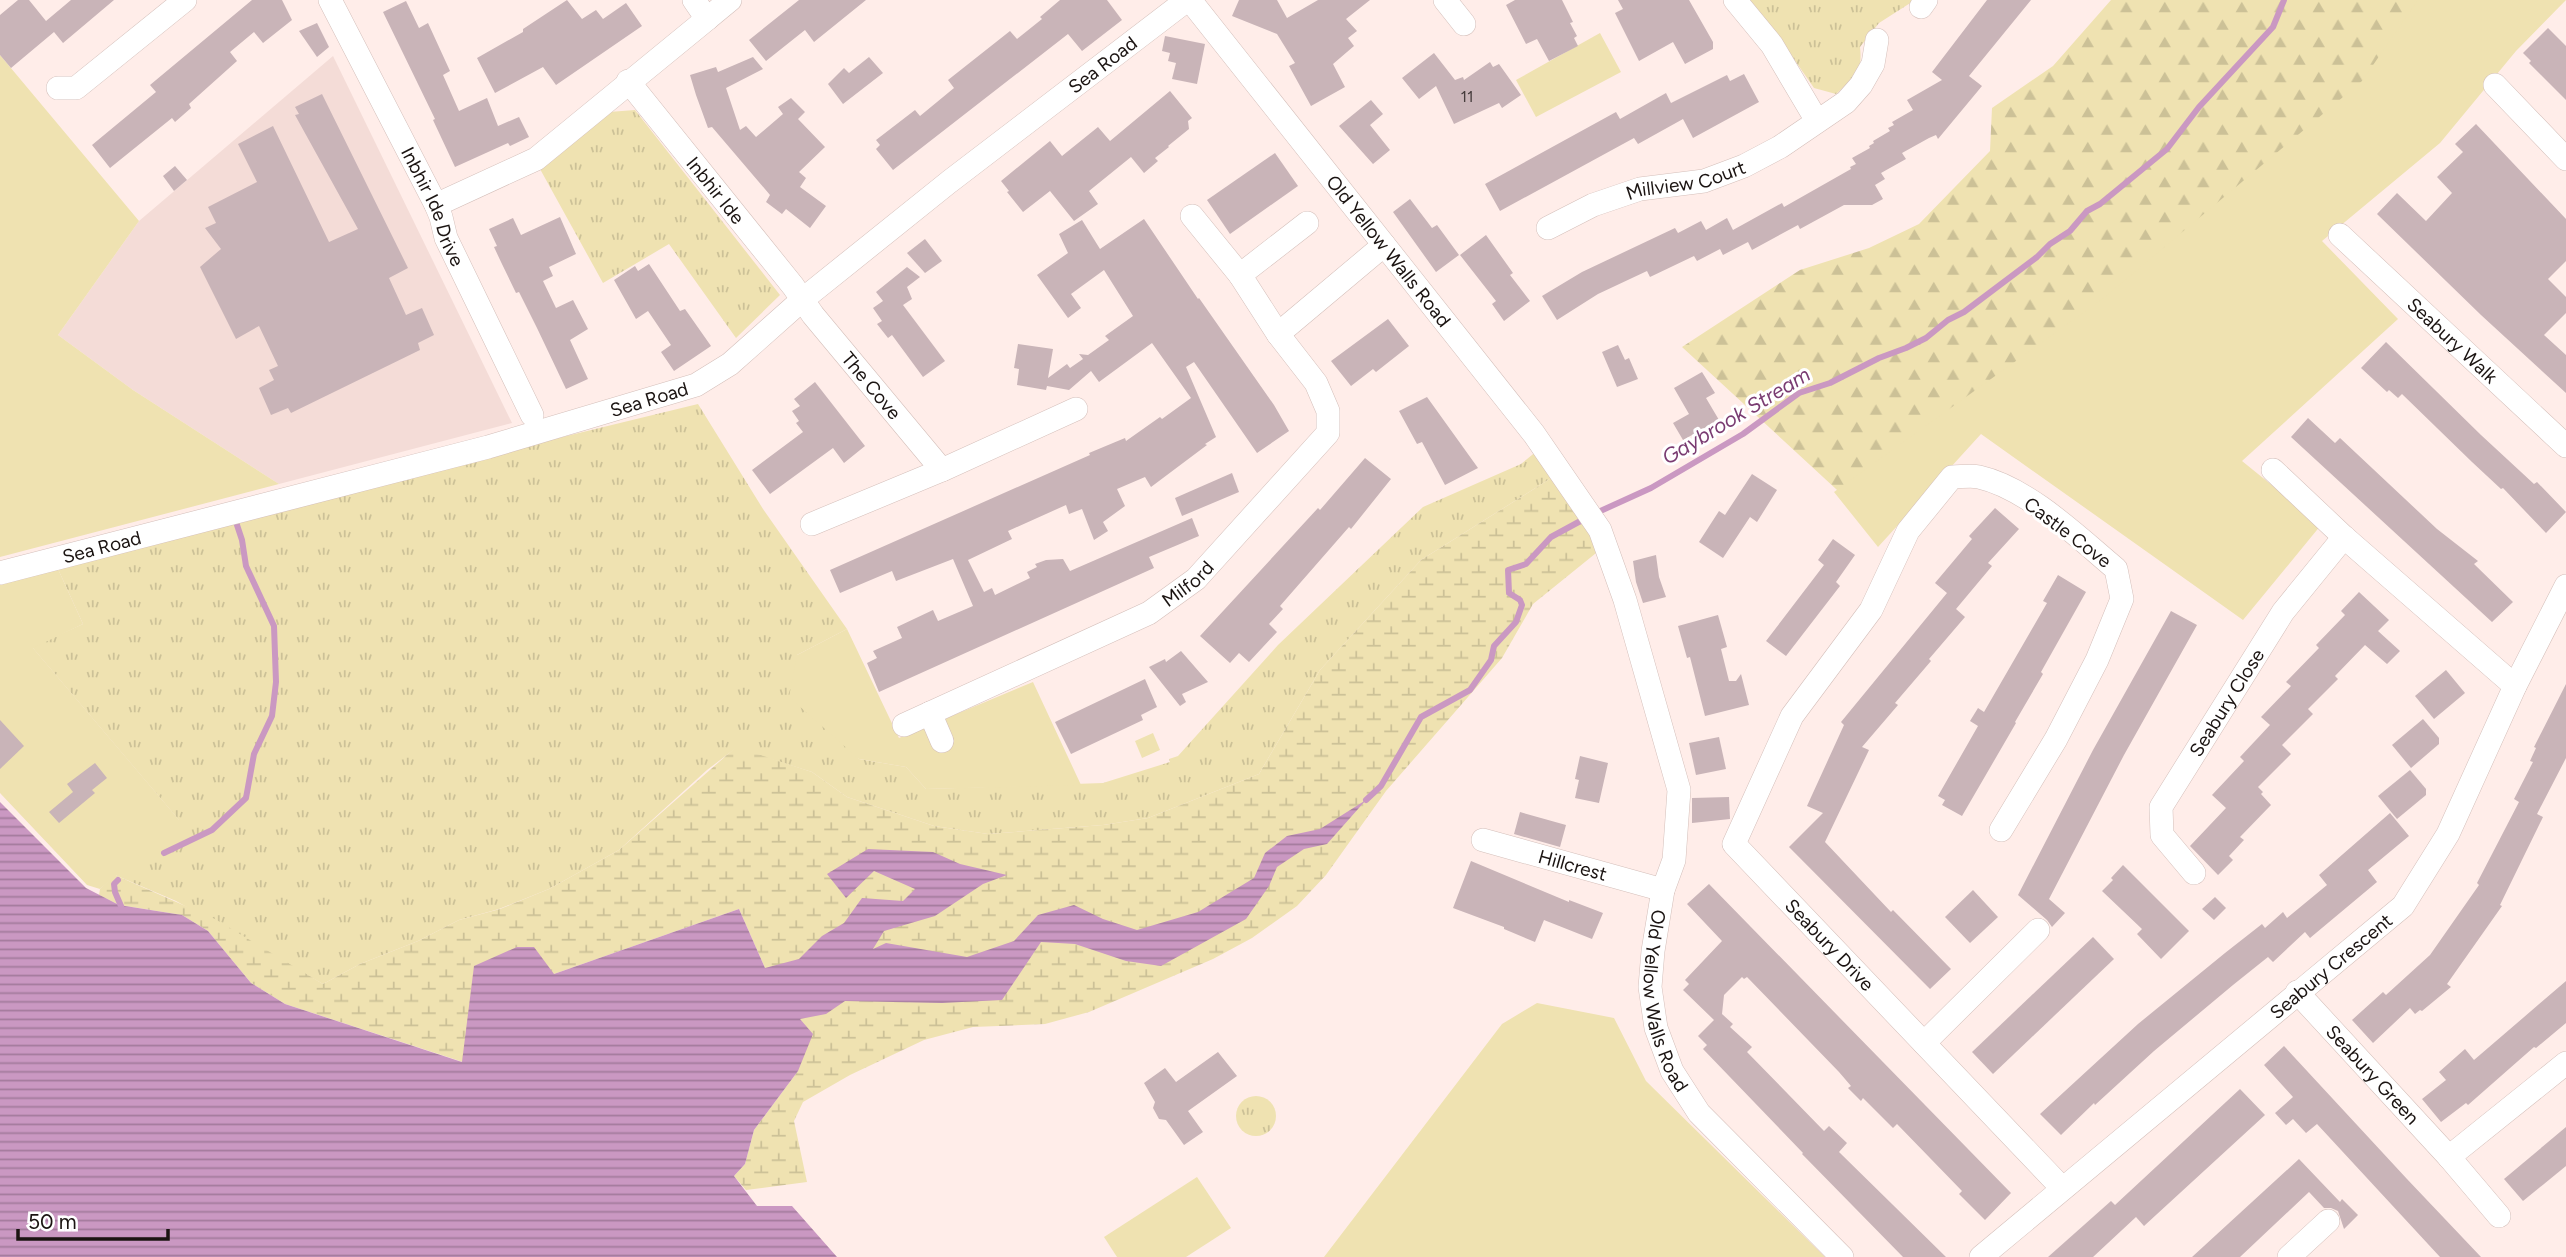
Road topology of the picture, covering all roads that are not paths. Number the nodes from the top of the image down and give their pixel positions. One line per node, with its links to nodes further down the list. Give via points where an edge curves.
1 (185, 0): 12 (street, via 85,82 76,88)
2 (330, 0): 15 (street, Inbhir Ide Drive)
3 (730, 0): 7 (street)
4 (1188, 0): 20 (street, Old Yellow Walls Road); 22 (street, Sea Road, via 948,182)
5 (1445, 0): 8 (street)
6 (1735, 0): 13 (street, via 1772,45)
7 (701, 9): 10 (street)
8 (1464, 24)
9 (1877, 40): 13 (street, Millview Court, via 1873,64 1861,85 1846,102)
10 (628, 81): 15 (street, via 536,159); 22 (street, Inbhir Ide)
11 (2495, 85): 14 (street)
12 (58, 88)
13 (1817, 121): 18 (street, Millview Court, via 1744,166 1704,181 1640,189 1593,205)
14 (2566, 159)
15 (436, 205): 25 (street, Inbhir Ide Drive, via 446,238)
16 (1192, 216): 21 (street, Milford)
17 (1307, 223): 21 (street)
18 (1548, 228)
19 (2340, 235): 26 (street, Seabury Walk)
20 (1384, 245): 23 (street); 41 (street, Old Yellow Walls Road, via 1534,434 1598,527 1625,600 1679,790 1674,860)
21 (1240, 275): 23 (street, Milford)
22 (803, 300): 27 (street, The Cove); 31 (street, Sea Road, via 730,364 682,390 488,447)
23 (1278, 334): 34 (street, Milford, via 1316,383 1328,411 1328,433 1196,579 1149,613)
24 (1076, 409): 27 (street)
25 (532, 415)
26 (2566, 446)
27 (943, 470): 29 (street)
28 (2273, 470): 30 (street)
29 (812, 524)
30 (2344, 537): 33 (street); 40 (street, Seabury Close, via 2283,612 2161,807 2162,835)
31 (0, 573)
32 (2566, 586): 33 (street, Seabury Crescent)
33 (2515, 686): 43 (street, Seabury Crescent, via 2448,834 2403,906)
34 (930, 713): 35 (street, Milford); 36 (street)
35 (904, 725)
36 (942, 741)
37 (2001, 830): 39 (street, Castle Cove, via 2062,727 2122,599 2116,569 2044,510 1997,482 1976,476 1952,477 1908,531 1871,610 1792,716)
38 (1483, 841): 41 (street, Hillcrest)
39 (1734, 844): 44 (street, Seabury Drive)
40 (2194, 873)
41 (1663, 890): 50 (street, Old Yellow Walls Road, via 1650,987 1656,1028 1672,1071 1699,1113)
42 (2038, 930): 44 (street)
43 (2297, 992): 46 (street, Seabury Green); 47 (street, Seabury Crescent)
44 (1924, 1043): 47 (street, Seabury Drive)
45 (2566, 1063): 46 (street)
46 (2449, 1157): 48 (street, Seabury Green)
47 (2062, 1188): 51 (street, Seabury Crescent)
48 (2499, 1216)
49 (2328, 1221): 52 (street)
50 (1842, 1257)
51 (1981, 1257)
52 (2290, 1257)

